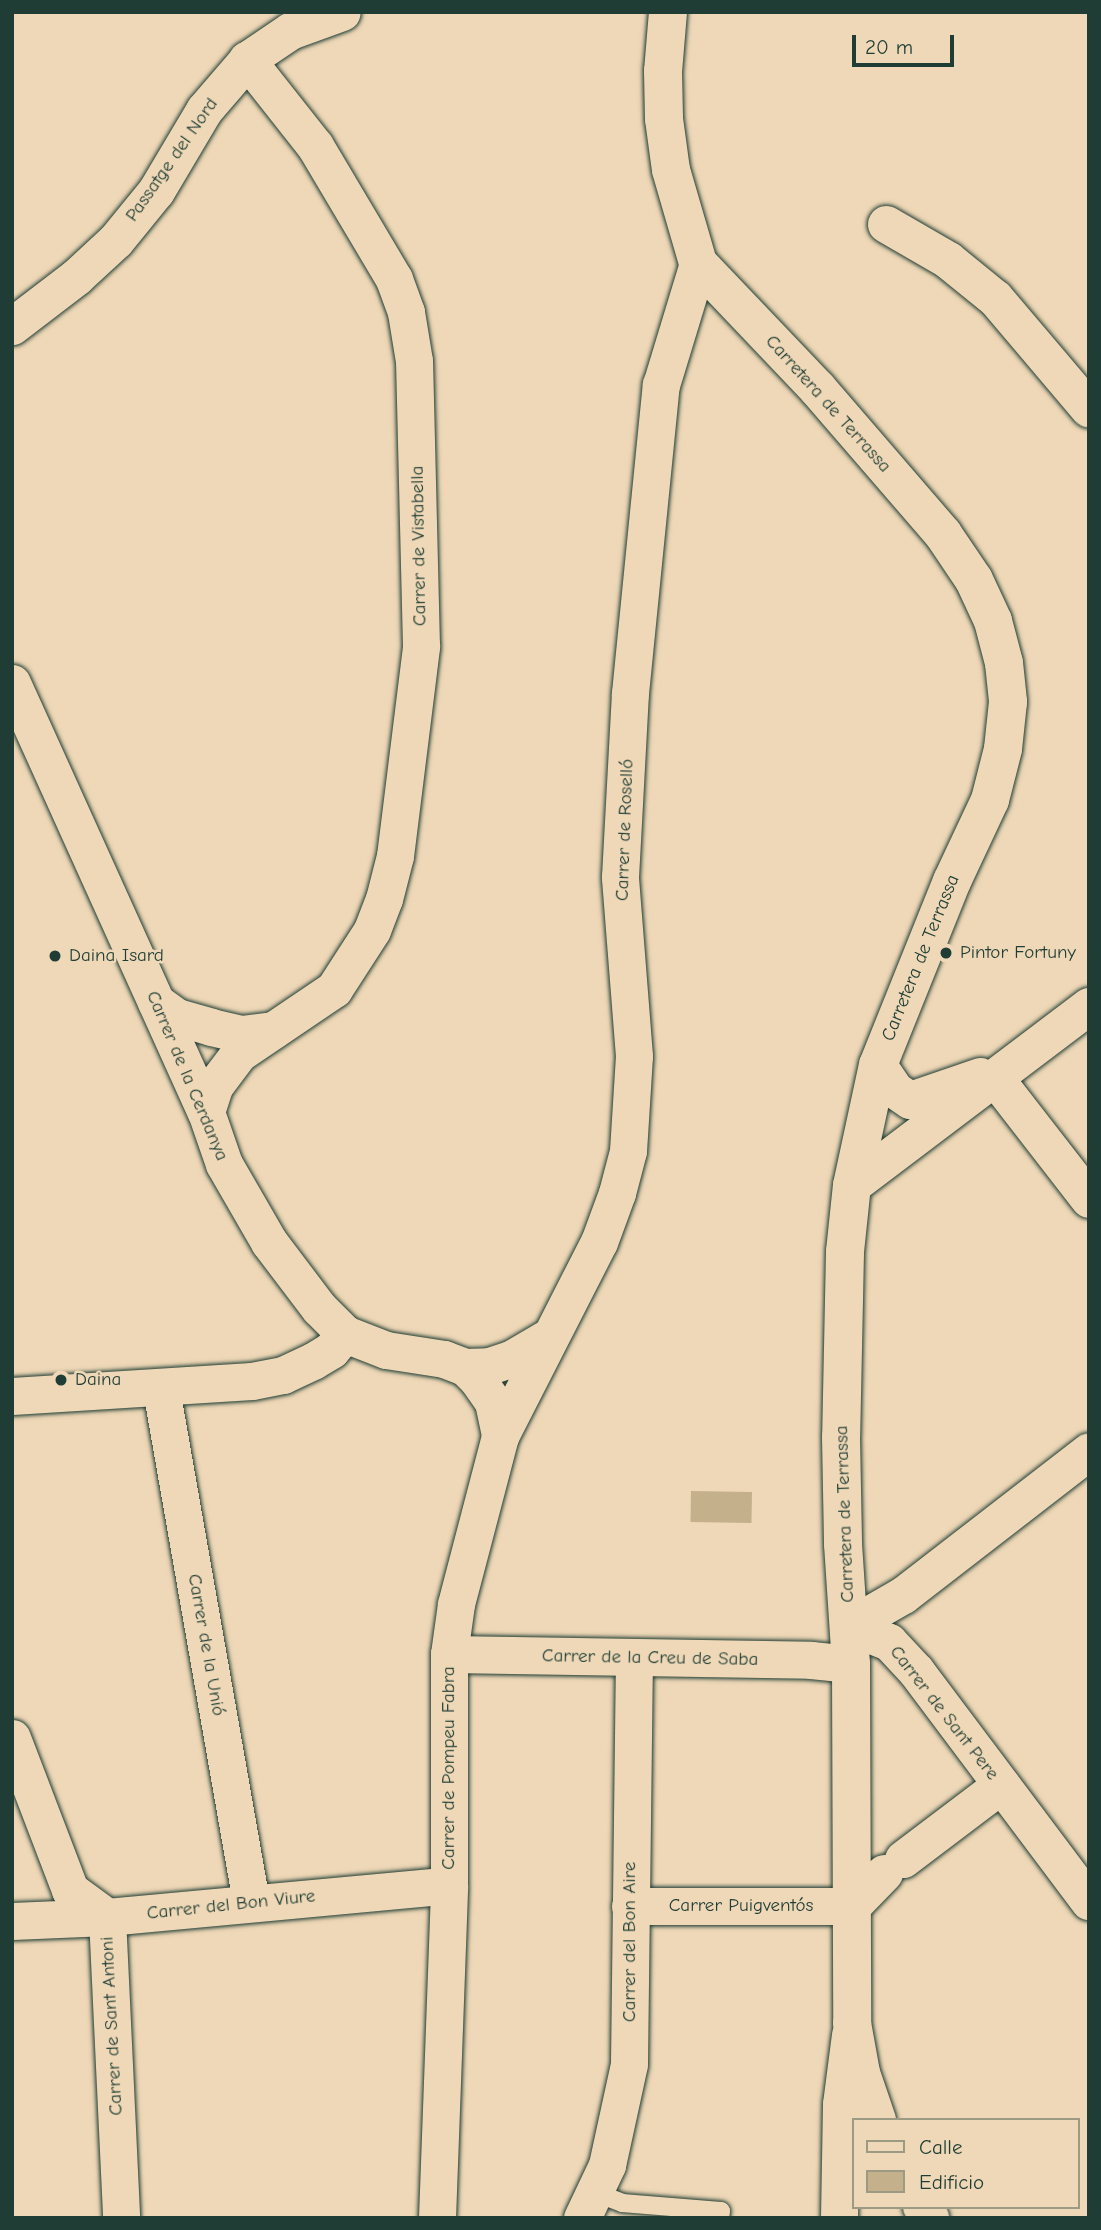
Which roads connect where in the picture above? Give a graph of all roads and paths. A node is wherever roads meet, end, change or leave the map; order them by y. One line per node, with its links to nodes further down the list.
1 (342, 12): 3 (street, Passatge del Nord)
2 (668, 12): 5 (street, Carretera de Terrassa)
3 (247, 60): 6 (street, Passatge del Nord); 11 (street, Carrer de Vistabella)
4 (886, 224): 7 (street)
5 (698, 263): 12 (street, Carretera de Terrassa); 18 (street, Carrer de Roselló)
6 (12, 326)
7 (1089, 409)
8 (12, 683): 9 (street, Carrer de la Cerdanya)
9 (156, 1002): 11 (street, Carrer de Vistabella); 14 (street, Carrer de la Cerdanya)
10 (1089, 1006): 13 (street)
11 (273, 1030): 14 (street, Carrer de Vistabella)
12 (878, 1065): 13 (street); 15 (street, Carretera de Terrassa)
13 (1004, 1071): 15 (street); 16 (street)
14 (206, 1112): 17 (street, Carrer de la Cerdanya)
15 (852, 1185): 24 (street, Carretera de Terrassa)
16 (1089, 1199)
17 (345, 1334): 19 (street); 20 (street)
18 (550, 1336): 19 (street); 22 (street, Carrer de Pompeu Fabra)
19 (465, 1367): 22 (street)
20 (161, 1389): 21 (street); 32 (street, Carrer de la Unió)
21 (12, 1396)
22 (500, 1436): 25 (street, Carrer de Pompeu Fabra)
23 (1089, 1451): 24 (street)
24 (849, 1626): 27 (street, Carretera de Terrassa); 29 (street, Carrer de Sant Pere)
25 (449, 1654): 26 (street, Carrer de la Creu de Saba); 30 (street, Carrer de Pompeu Fabra)
26 (634, 1658): 27 (street, Carrer de la Creu de Saba); 33 (street, Carrer del Bon Aire)
27 (851, 1664): 34 (street, Carretera de Terrassa)
28 (12, 1738): 35 (street, Carrer de Sant Antoni)
29 (1001, 1785): 31 (street, Carrer de Sant Pere); 34 (street, Carrer de Sant Pere)
30 (449, 1885): 32 (street, Carrer del Bon Viure); 41 (street, Carrer de Pompeu Fabra)
31 (1086, 1890)
32 (251, 1902): 35 (street, Carrer del Bon Viure)
33 (630, 1906): 34 (street, Carrer Puigventós); 39 (street, Carrer del Bon Aire)
34 (852, 1906): 37 (street, Carretera de Terrassa)
35 (107, 1917): 36 (street, Carrer del Bon Viure); 40 (street, Carrer de Sant Antoni)
36 (12, 1921)
37 (852, 2023): 38 (street, Carretera de Terrassa); 43 (street)
38 (876, 2118)
39 (588, 2205): 42 (lane)
40 (121, 2218)
41 (437, 2218)
42 (720, 2218)
43 (839, 2218)

